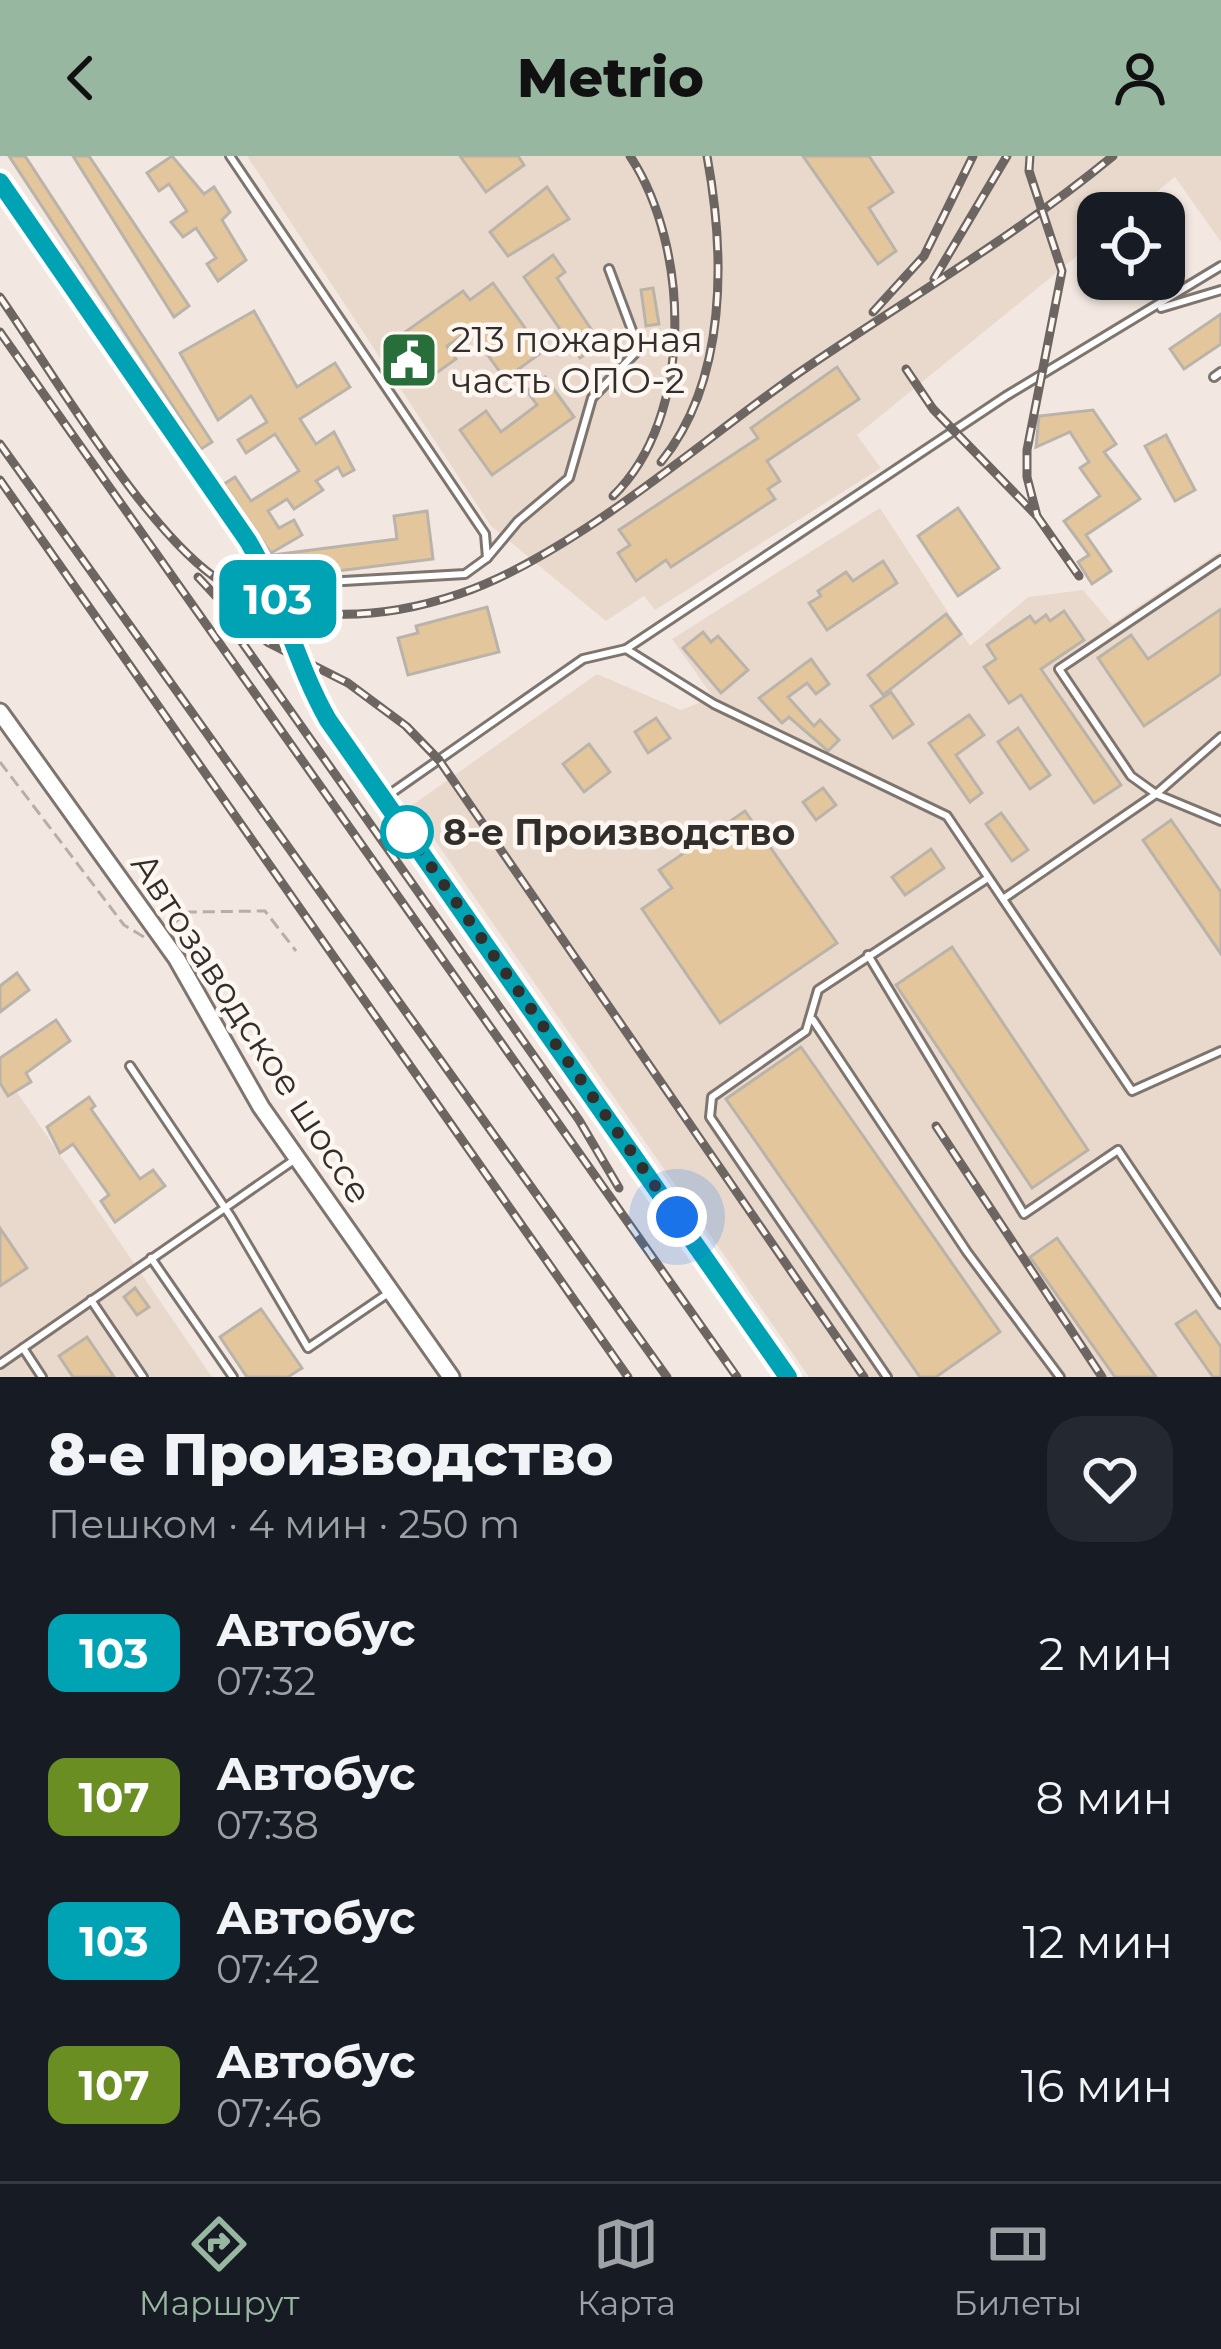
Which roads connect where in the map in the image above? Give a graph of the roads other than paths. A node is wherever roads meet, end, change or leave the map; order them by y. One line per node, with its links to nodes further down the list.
1 (230, 156): 7 (lane)
2 (0, 182): 9 (street)
3 (1221, 266): 6 (lane)
4 (609, 269): 7 (lane)
5 (1221, 290): 6 (lane)
6 (1152, 310): 10 (lane)
7 (487, 558): 9 (lane)
8 (1221, 560): 13 (lane)
9 (274, 585): 14 (street)
10 (626, 650): 14 (lane); 16 (lane)
11 (0, 712): 22 (main road, Автозаводское шоссе)
12 (1221, 737): 13 (lane)
13 (1156, 794): 15 (lane); 17 (lane)
14 (384, 798): 34 (street)
15 (1221, 821)
16 (988, 878): 17 (lane); 18 (lane)
17 (1002, 899): 20 (lane)
18 (868, 955): 19 (lane); 27 (lane)
19 (812, 1019): 35 (lane); 36 (lane)
20 (1221, 1052)
21 (130, 1066): 23 (lane)
22 (297, 1158): 23 (lane); 25 (main road, Автозаводское шоссе)
23 (225, 1208): 24 (lane); 25 (lane)
24 (151, 1258): 26 (lane); 32 (lane)
25 (391, 1291): 33 (main road, Автозаводское шоссе)
26 (91, 1300): 28 (lane); 31 (lane)
27 (1221, 1304)
28 (23, 1348): 29 (lane); 30 (lane)
29 (0, 1364)
30 (42, 1377)
31 (143, 1377)
32 (233, 1377)
33 (451, 1377)
34 (788, 1377)
35 (887, 1377)
36 (1060, 1377)

